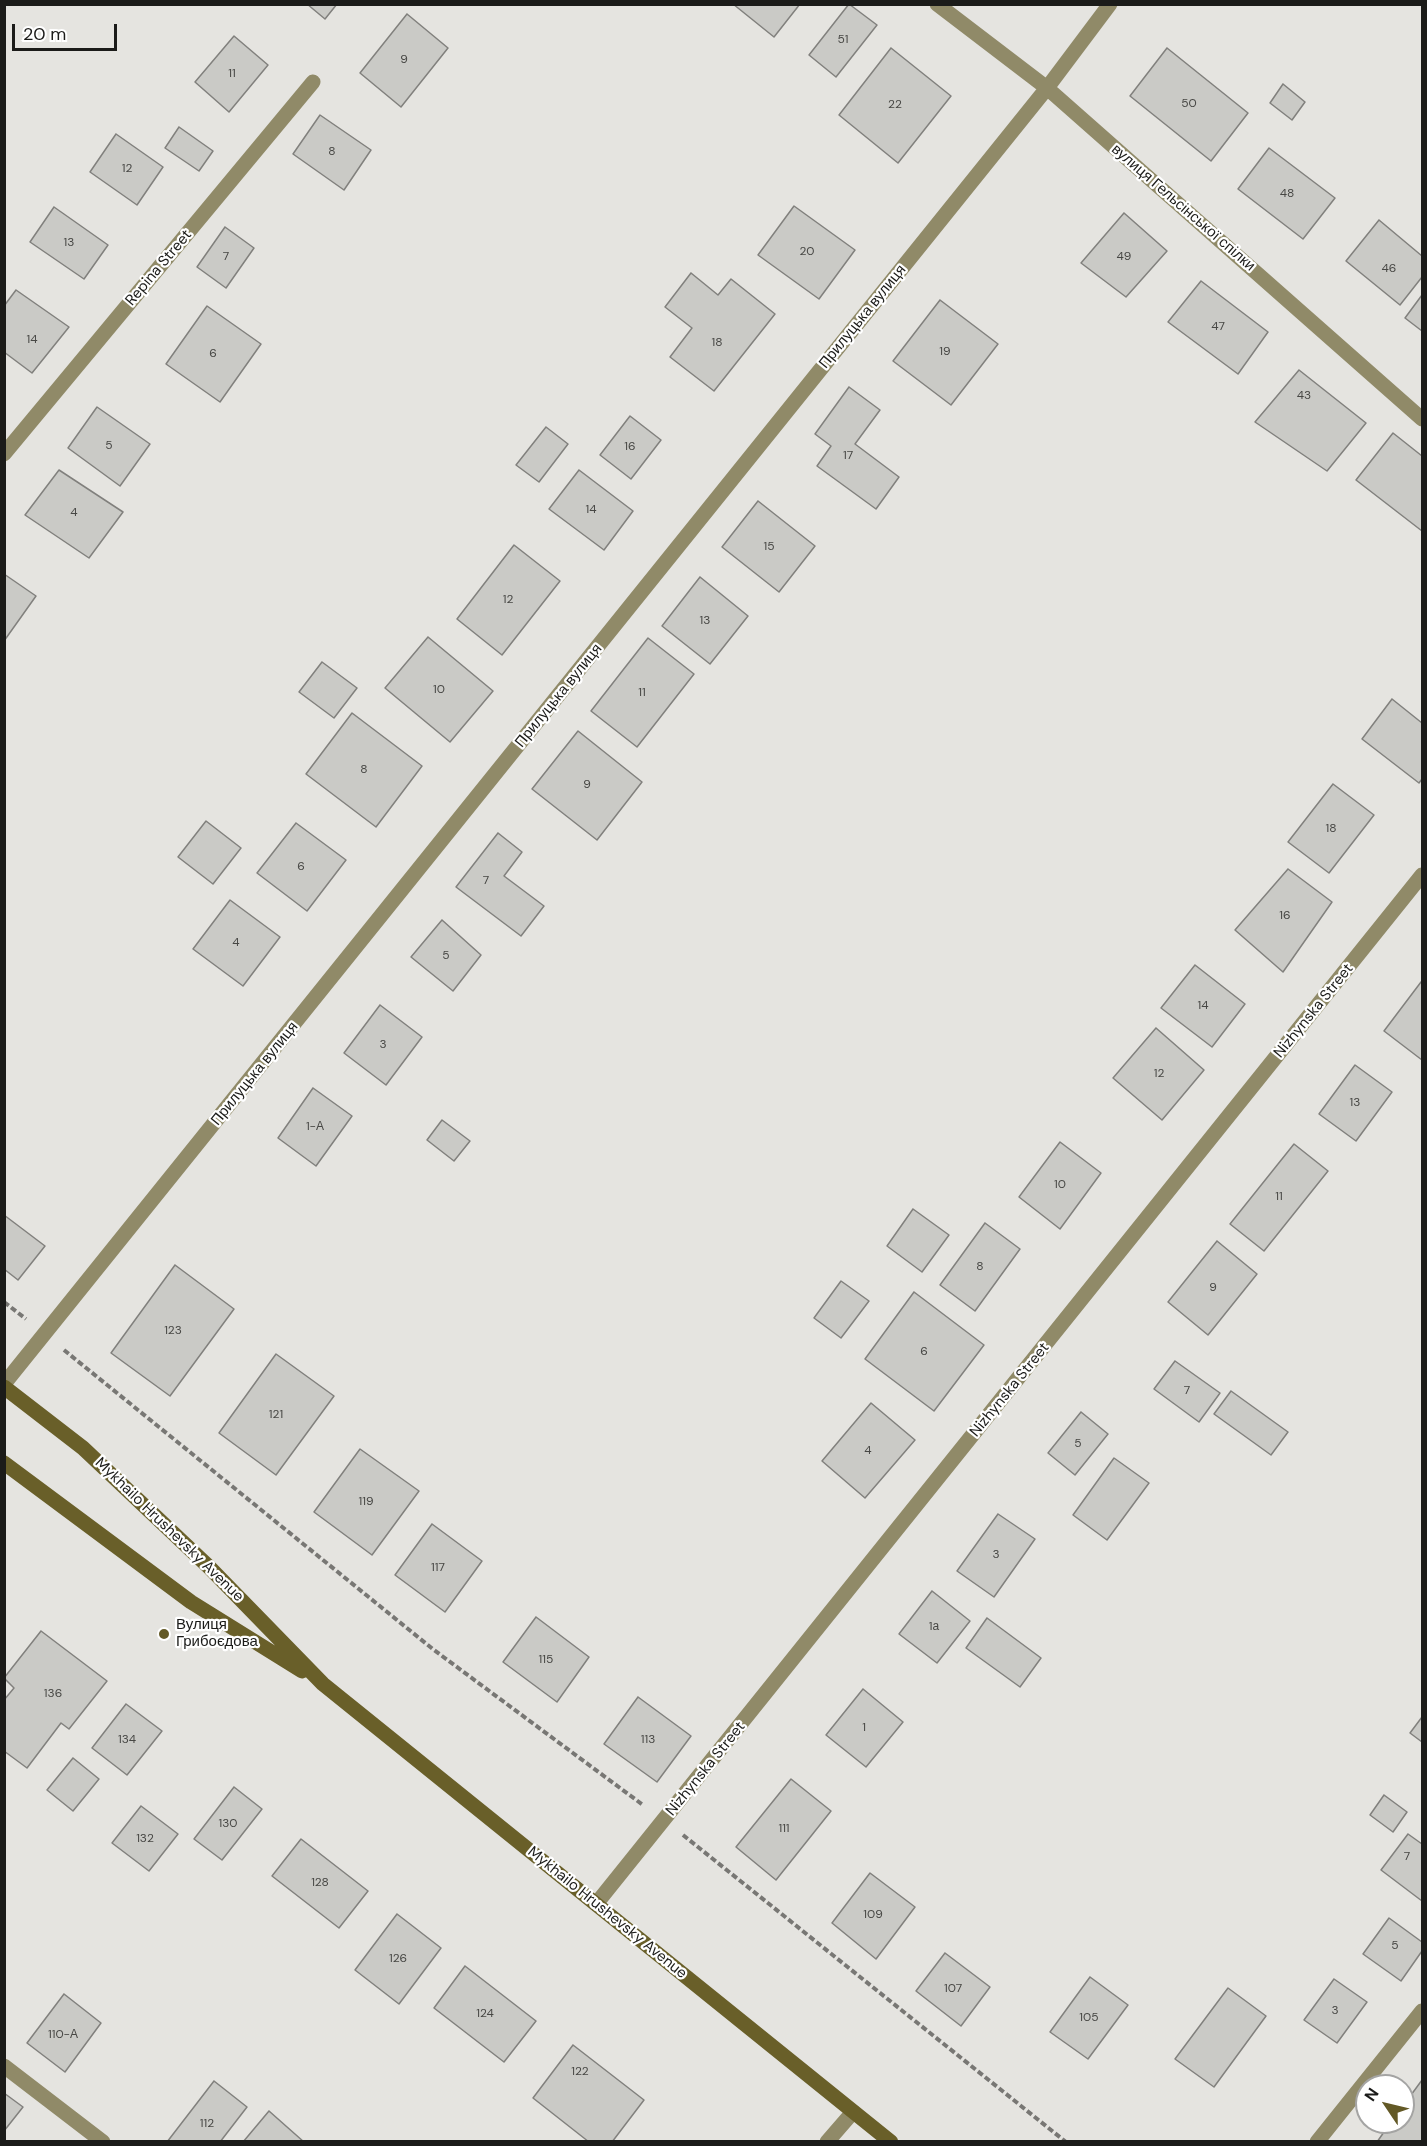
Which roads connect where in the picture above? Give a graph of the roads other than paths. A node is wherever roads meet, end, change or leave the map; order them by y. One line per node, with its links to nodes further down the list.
1 (938, 4): 4 (street, вулиця Гельсінської спілки)
2 (1110, 4): 4 (street, Прилуцька вулиця)
3 (313, 82): 6 (street, Repina Street)
4 (1047, 88): 5 (street, вулиця Гельсінської спілки); 8 (street, Прилуцька вулиця)
5 (1422, 419)
6 (4, 454)
7 (1422, 875): 11 (street, Nizhynska Street)
8 (4, 1386): 10 (main road, Mykhailo Hrushevsky Avenue)
9 (4, 1463): 10 (main road, Mykhailo Hrushevsky Avenue)
10 (323, 1684): 11 (main road, Mykhailo Hrushevsky Avenue)
11 (596, 1904): 14 (main road, Mykhailo Hrushevsky Avenue)
12 (1422, 2011): 18 (street)
13 (4, 2066): 15 (street)
14 (853, 2112): 16 (street); 17 (main road, Mykhailo Hrushevsky Avenue)
15 (103, 2142)
16 (827, 2142)
17 (891, 2142)
18 (1317, 2142)

